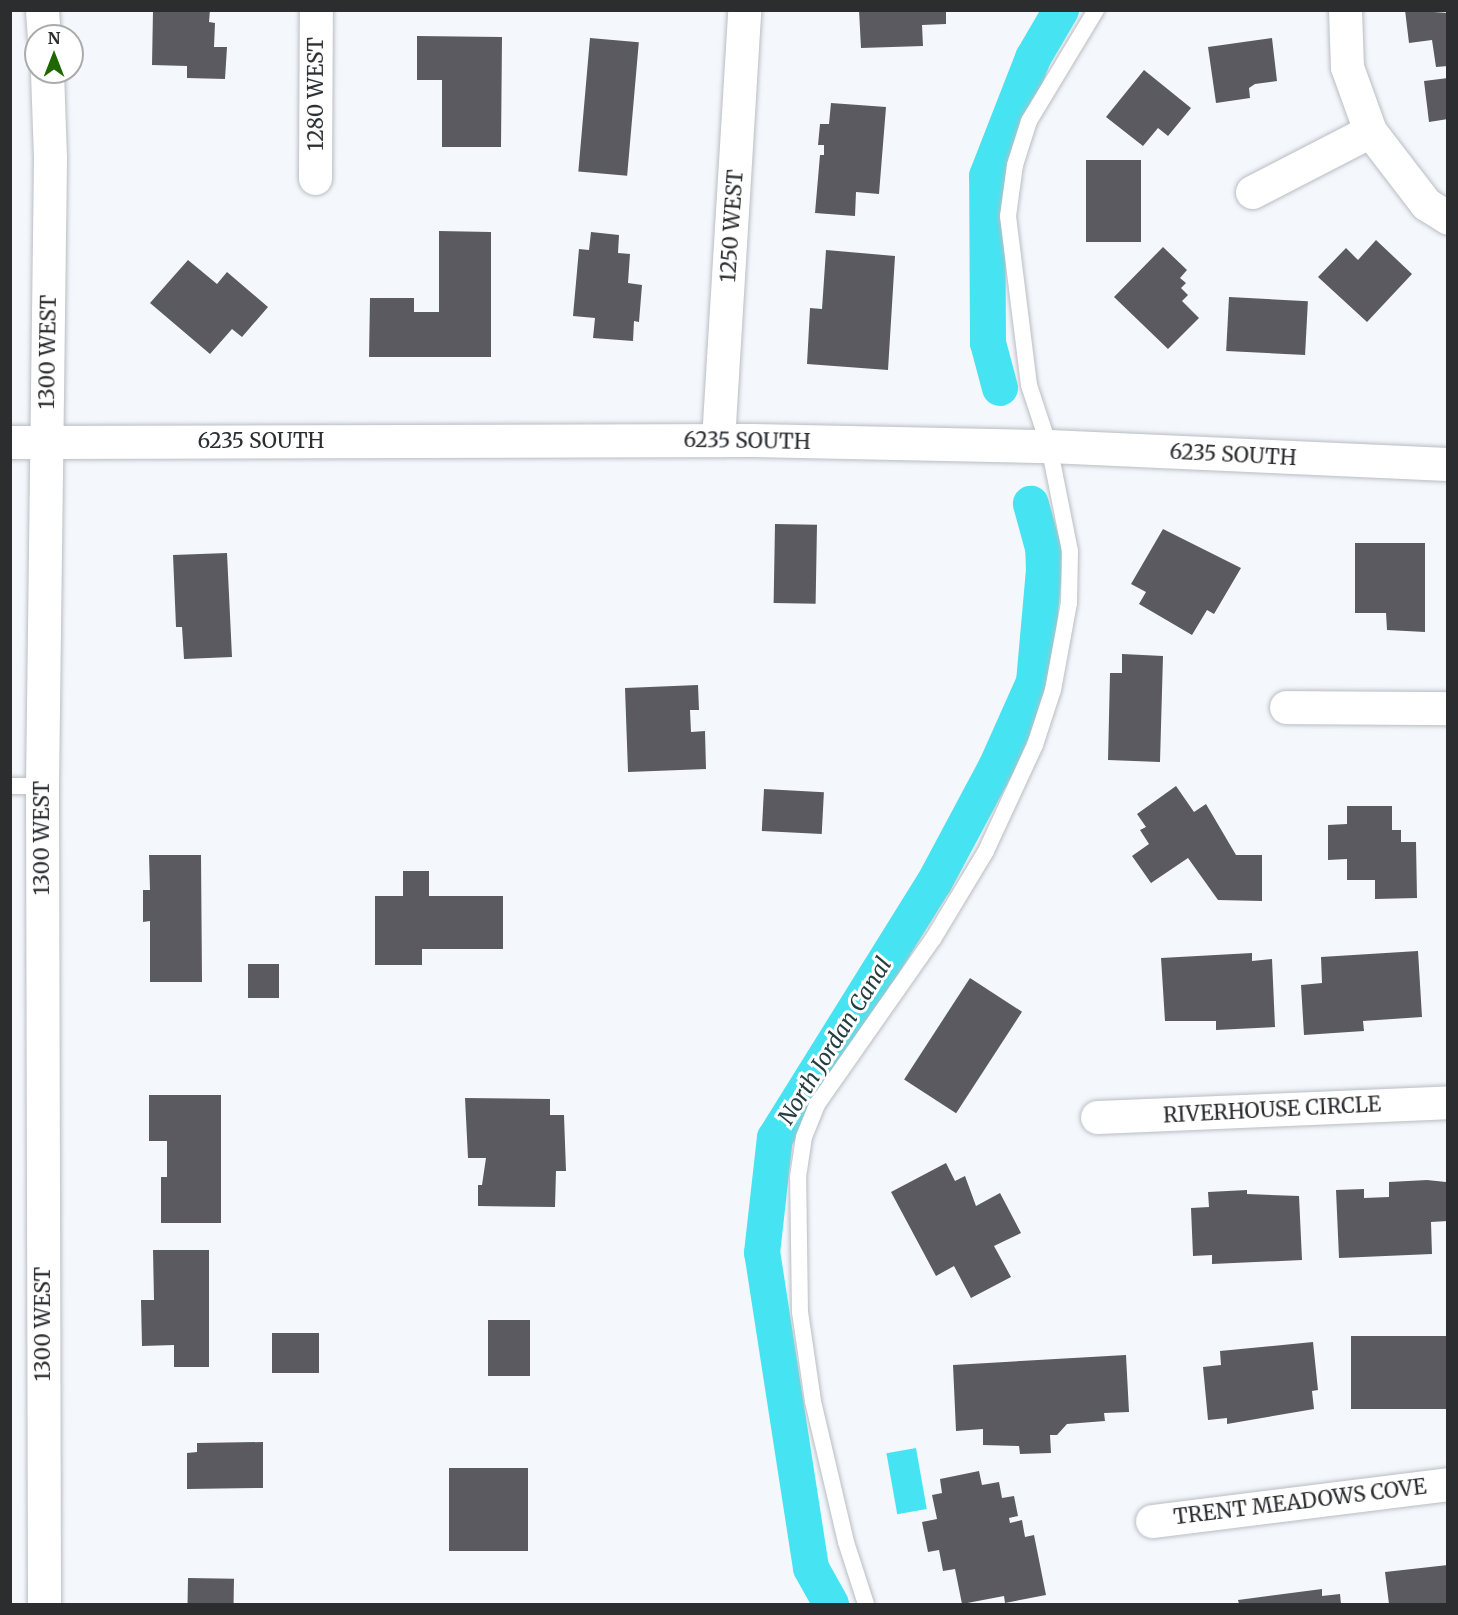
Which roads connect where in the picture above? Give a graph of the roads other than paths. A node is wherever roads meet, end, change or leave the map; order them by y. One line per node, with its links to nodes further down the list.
1 (316, 10): 7 (street, 1280 WEST)
2 (744, 10): 10 (street, 1250 WEST)
3 (1096, 10): 13 (lane)
4 (1344, 10): 6 (street)
5 (47, 84): 12 (street, 1300 WEST)
6 (1371, 131): 8 (street); 9 (street)
7 (315, 178)
8 (1252, 192)
9 (1448, 218)
10 (718, 441): 12 (street, 6235 SOUTH); 13 (street, 6235 SOUTH)
11 (10, 442): 12 (street, 6235 SOUTH)
12 (47, 442): 18 (street, 1300 WEST)
13 (1049, 446): 14 (street, 6235 SOUTH); 24 (lane)
14 (1448, 464)
15 (1286, 707): 16 (street)
16 (1448, 708)
17 (10, 786): 18 (lane)
18 (42, 786): 23 (street, 1300 WEST)
19 (1448, 1102): 20 (street, RIVERHOUSE CIRCLE)
20 (1097, 1117)
21 (1448, 1484): 22 (street, TRENT MEADOWS COVE)
22 (1152, 1521)
23 (44, 1605)
24 (866, 1605)

